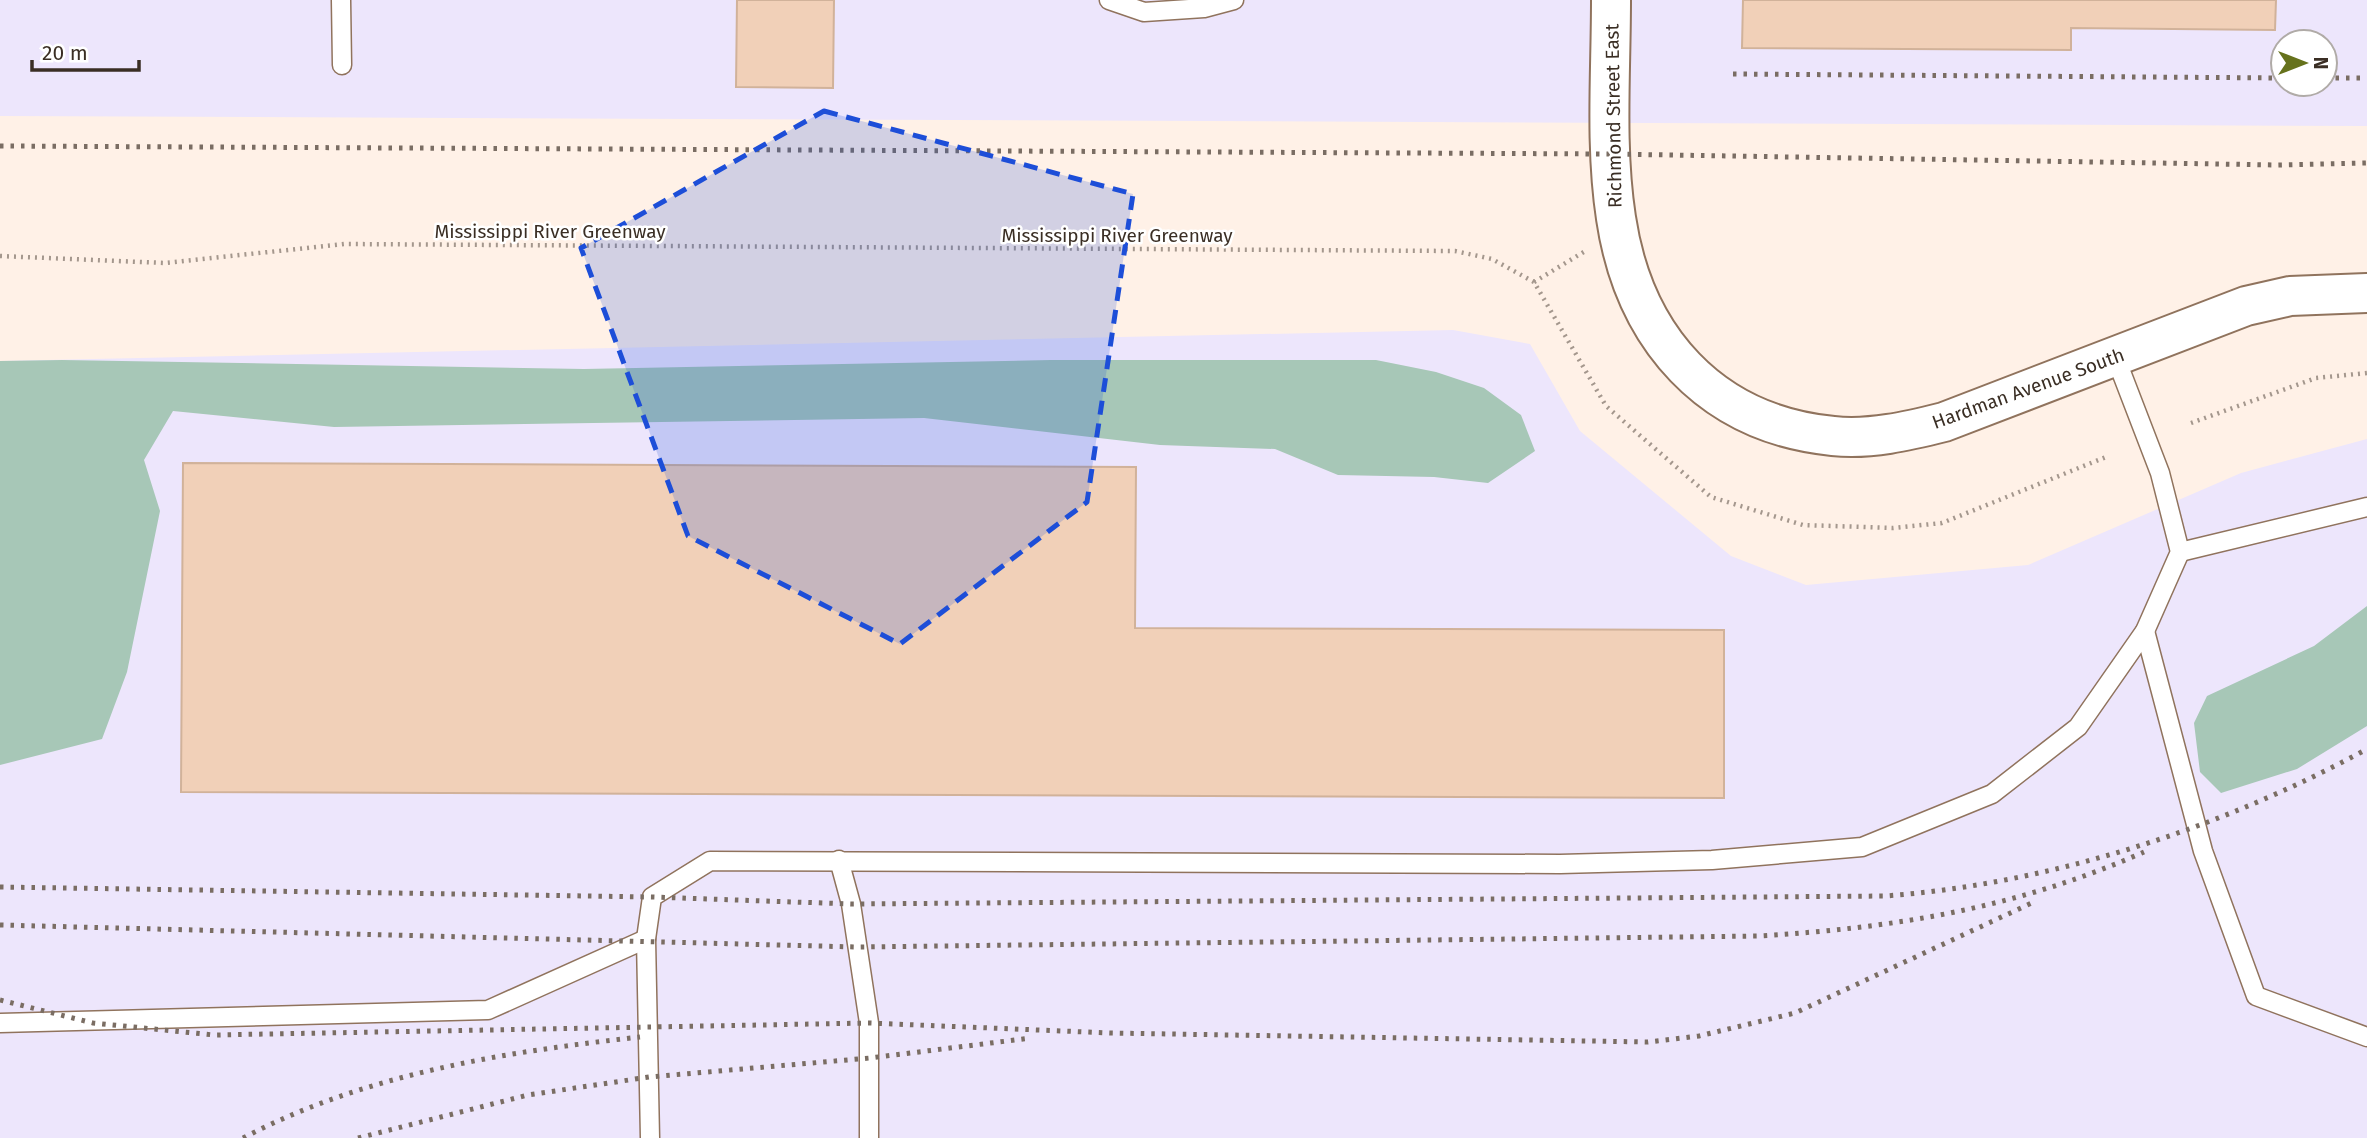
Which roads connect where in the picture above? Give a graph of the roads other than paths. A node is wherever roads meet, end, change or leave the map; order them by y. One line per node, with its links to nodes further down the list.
1 (341, 0): 5 (lane)
2 (1109, 0): 3 (lane)
3 (1234, 0)
4 (1611, 0): 8 (street, Richmond Street East)
5 (342, 65)
6 (2367, 293): 7 (street, Hardman Avenue South)
7 (2115, 356): 8 (street, Hardman Avenue South); 10 (lane)
8 (1694, 379)
9 (2367, 508): 10 (lane)
10 (2180, 552): 11 (lane)
11 (2146, 631): 12 (lane); 15 (lane)
12 (839, 860): 13 (lane); 17 (lane)
13 (646, 939): 14 (lane); 16 (lane)
14 (0, 1023)
15 (2367, 1037)
16 (650, 1138)
17 (869, 1138)

